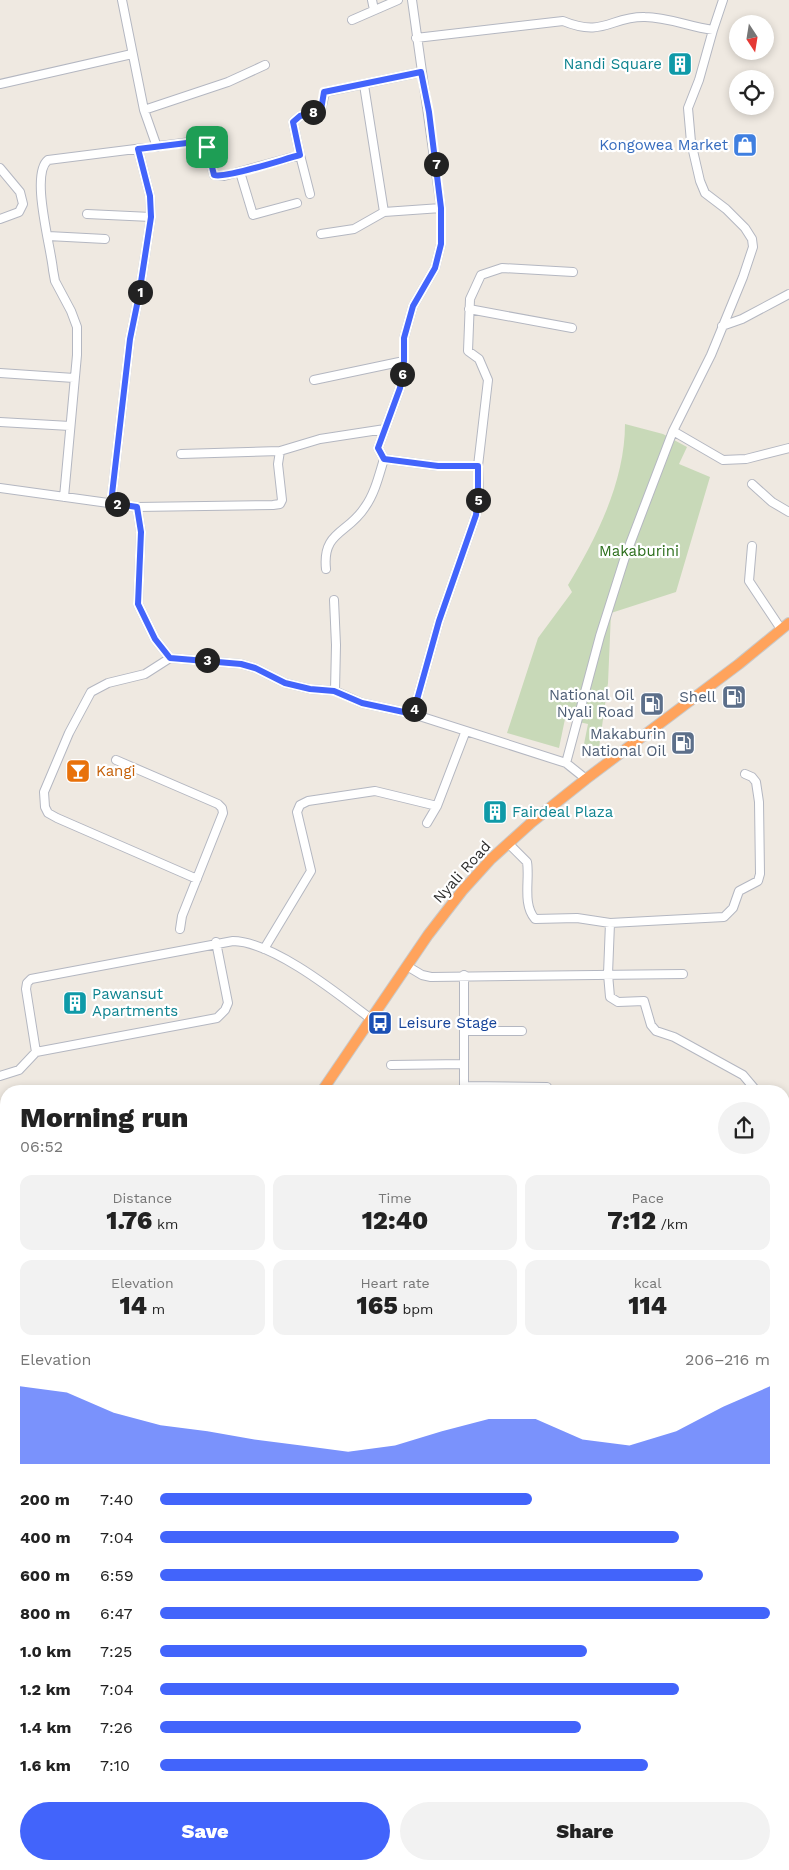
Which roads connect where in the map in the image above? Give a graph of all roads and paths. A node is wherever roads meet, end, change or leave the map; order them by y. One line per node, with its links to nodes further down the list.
1 (122, 0): 10 (street)
2 (372, 0): 6 (street)
3 (398, 0): 6 (street)
4 (412, 0): 9 (street)
5 (723, 0): 8 (street)
6 (374, 10): 7 (street)
7 (352, 20)
8 (713, 30): 9 (street); 34 (street)
9 (416, 38): 12 (street)
10 (132, 54): 13 (street); 15 (street)
11 (265, 64): 15 (street)
12 (421, 72): 14 (street); 23 (street)
13 (0, 84)
14 (364, 85): 18 (street); 24 (street)
15 (144, 110): 16 (street)
16 (157, 147): 17 (street); 20 (street)
17 (138, 149): 26 (street); 29 (street)
18 (300, 155): 20 (street); 21 (street)
19 (0, 168): 27 (street)
20 (240, 172): 22 (street)
21 (310, 194)
22 (297, 203)
23 (441, 208): 24 (street); 36 (street)
24 (384, 212): 28 (street)
25 (87, 214): 26 (street)
26 (151, 217): 52 (street)
27 (0, 219)
28 (321, 234)
29 (48, 236): 30 (street); 38 (street)
30 (105, 239)
31 (573, 272): 33 (street)
32 (789, 294): 34 (street)
33 (469, 309): 35 (street); 48 (street)
34 (722, 326): 43 (street)
35 (572, 328)
36 (404, 361): 39 (street); 42 (street)
37 (0, 373): 38 (street)
38 (74, 378): 41 (street)
39 (314, 380)
40 (0, 422): 41 (street)
41 (70, 426): 51 (street)
42 (385, 429): 45 (street); 47 (street)
43 (673, 431): 44 (street); 64 (street)
44 (789, 448)
45 (280, 451): 46 (street); 53 (street)
46 (181, 454)
47 (384, 459): 48 (street); 56 (street)
48 (478, 466): 61 (street)
49 (752, 484): 54 (street)
50 (0, 488): 51 (street)
51 (64, 496): 52 (street)
52 (111, 503): 53 (street)
53 (137, 507): 59 (street)
54 (789, 512)
55 (752, 546): 58 (street)
56 (326, 569)
57 (334, 600): 60 (street)
58 (785, 626): 66 (highway, Nyali Road)
59 (170, 658): 60 (street); 70 (street)
60 (334, 691): 61 (street)
61 (413, 714): 62 (street)
62 (465, 732): 64 (street); 67 (street)
63 (116, 760): 70 (street)
64 (566, 762): 66 (street)
65 (744, 774): 71 (street)
66 (586, 779): 69 (highway, Nyali Road)
67 (437, 806): 68 (street); 74 (street)
68 (427, 823)
69 (509, 844): 71 (street); 75 (highway, Nyali Road)
70 (197, 879): 72 (street)
71 (610, 923): 76 (street)
72 (180, 929)
73 (216, 942): 74 (street); 82 (street); 82 (street)
74 (264, 949): 79 (street)
75 (407, 966): 78 (street); 79 (highway, Nyali Road)
76 (608, 974): 77 (street); 78 (street); 88 (street)
77 (683, 974)
78 (464, 975): 80 (street)
79 (371, 1020): 86 (highway, Nyali Road)
80 (464, 1031): 81 (street); 83 (street)
81 (522, 1031)
82 (36, 1052): 85 (street)
83 (464, 1064): 84 (street); 87 (street)
84 (391, 1065)
85 (0, 1076)
86 (326, 1085)
87 (464, 1085)
88 (751, 1085)

